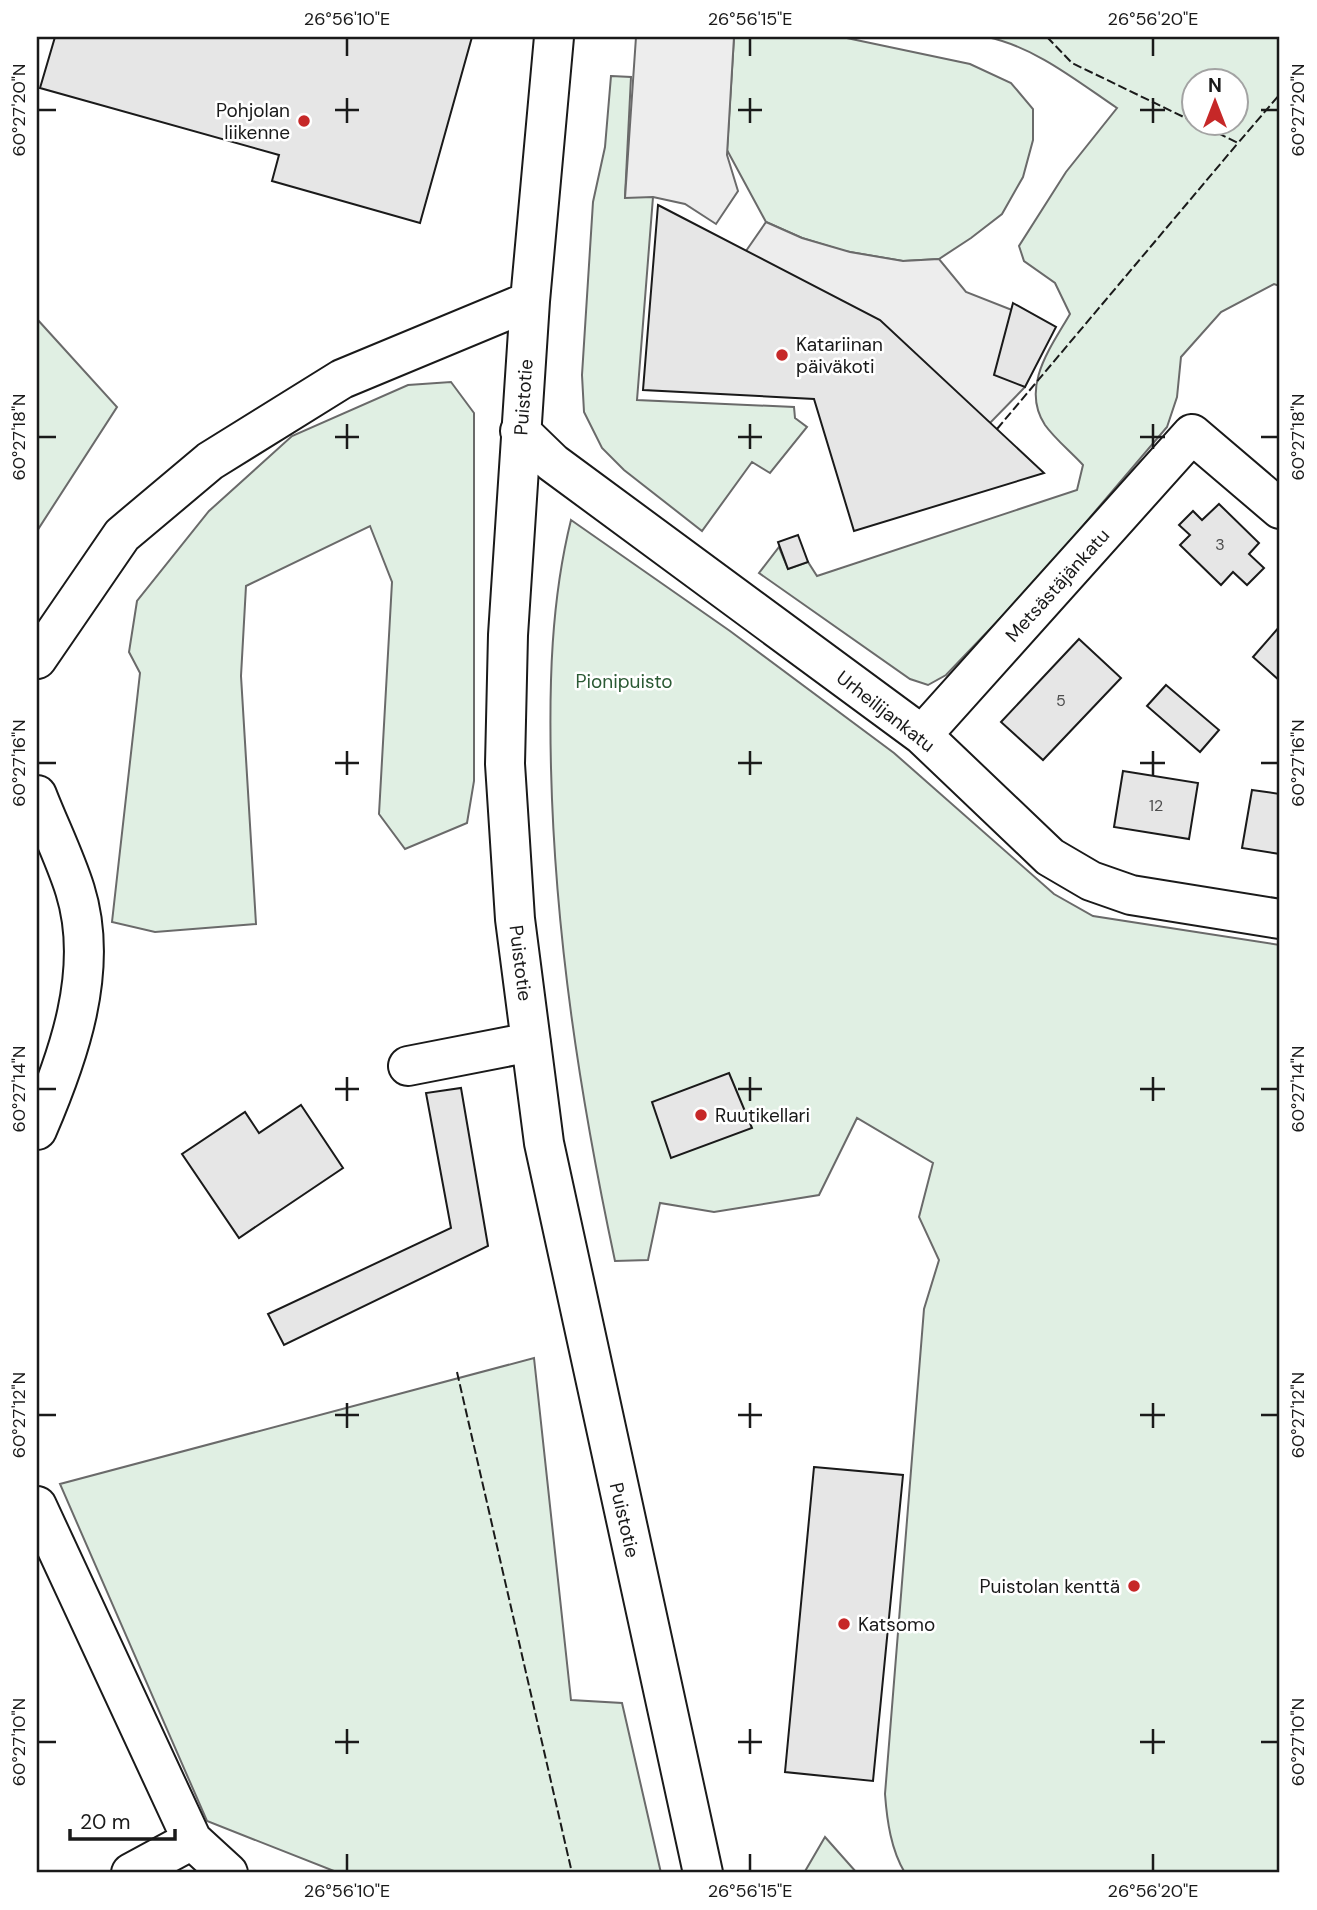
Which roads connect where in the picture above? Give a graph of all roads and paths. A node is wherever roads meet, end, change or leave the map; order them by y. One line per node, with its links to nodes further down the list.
1 (554, 37): 2 (street, Puistotie)
2 (530, 301): 3 (street, Puistotie); 5 (street)
3 (520, 431): 6 (street, Urheilijankatu); 9 (street, Puistotie)
4 (1280, 509): 6 (street, Metsästäjänkatu)
5 (37, 659)
6 (922, 735): 8 (street, Urheilijankatu)
7 (37, 795): 11 (street)
8 (1280, 919)
9 (531, 1042): 10 (street); 16 (street, Puistotie)
10 (408, 1066)
11 (37, 1130)
12 (37, 1506): 13 (street)
13 (192, 1840): 14 (street); 15 (street)
14 (131, 1873)
15 (228, 1873)
16 (703, 1873)

